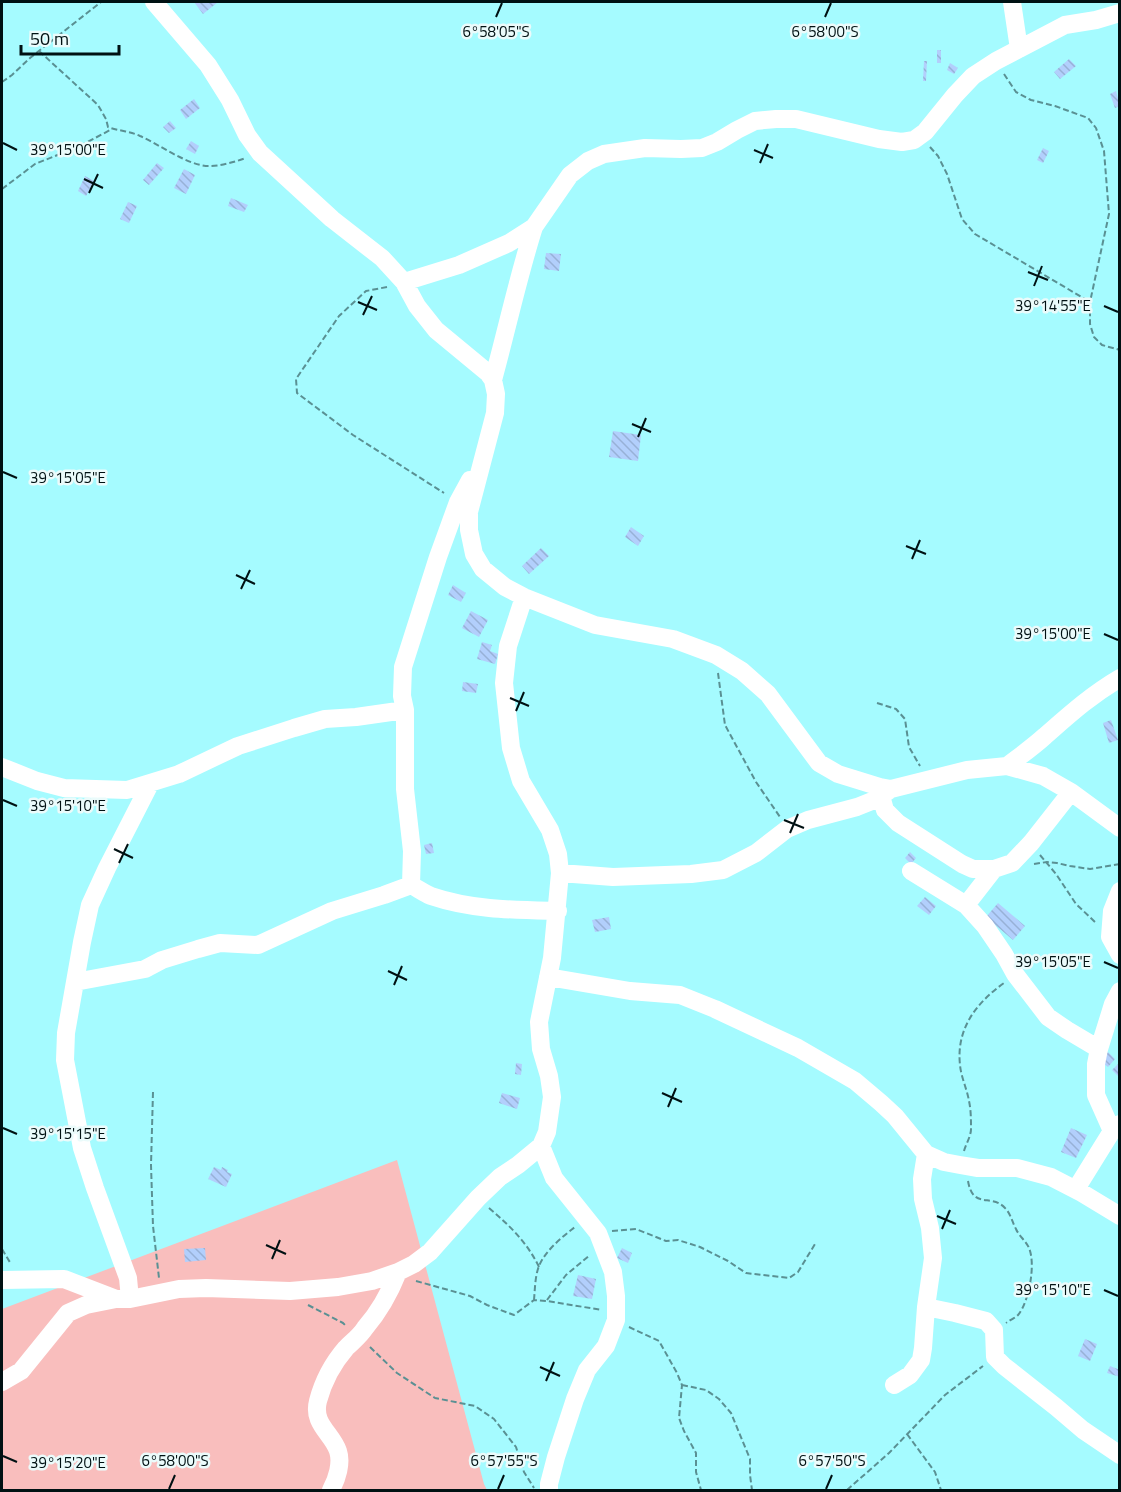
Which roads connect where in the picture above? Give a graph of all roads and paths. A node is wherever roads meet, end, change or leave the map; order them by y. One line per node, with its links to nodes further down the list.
1 (101, 2): 6 (path)
2 (154, 2): 11 (street)
3 (1012, 2): 5 (street)
4 (1119, 13): 5 (street)
5 (1019, 49): 7 (street)
6 (39, 51): 8 (path); 9 (path)
7 (996, 62): 10 (street); 15 (path)
8 (2, 82)
9 (113, 129): 11 (path); 12 (path)
10 (914, 140): 13 (street); 15 (path)
11 (260, 153): 14 (street)
12 (2, 189)
13 (534, 227): 14 (street); 17 (street)
14 (404, 284): 17 (street); 19 (path)
15 (1090, 302): 16 (path)
16 (1119, 350)
17 (494, 380): 18 (street)
18 (487, 447): 19 (street); 20 (street)
19 (458, 502): 24 (street)
20 (524, 597): 21 (street); 39 (street)
21 (716, 655): 30 (street); 32 (path)
22 (1119, 678): 25 (street)
23 (877, 703): 27 (path)
24 (405, 710): 28 (street); 40 (street)
25 (1007, 766): 27 (street); 29 (street)
26 (2, 767): 28 (street)
27 (932, 779): 30 (street)
28 (150, 784): 48 (street)
29 (1071, 792): 31 (street); 33 (street)
30 (886, 793): 32 (street); 37 (street)
31 (1119, 828)
32 (787, 829): 39 (street)
33 (1031, 843): 34 (street); 35 (path)
34 (1012, 862): 35 (path); 37 (street)
35 (1047, 862): 36 (path); 44 (path)
36 (1119, 864)
37 (994, 869): 42 (street)
38 (911, 871): 42 (street)
39 (560, 873): 43 (street)
40 (411, 885): 43 (street); 48 (street)
41 (1119, 891): 44 (street)
42 (966, 905): 46 (street)
43 (558, 911): 47 (street)
44 (1110, 937): 45 (street)
45 (1119, 955)
46 (1015, 974): 50 (street); 55 (path)
47 (548, 977): 53 (street); 54 (street)
48 (75, 982): 67 (street)
49 (1119, 991): 50 (street)
50 (1099, 1049): 52 (street)
51 (153, 1092): 66 (path)
52 (1116, 1128): 56 (street)
53 (541, 1146): 57 (street); 59 (street)
54 (926, 1154): 55 (street); 70 (street)
55 (963, 1165): 56 (street); 72 (path)
56 (1076, 1190): 58 (street)
57 (478, 1198): 62 (path); 63 (street)
58 (1119, 1216)
59 (586, 1219): 60 (street); 62 (path)
60 (600, 1240): 61 (path); 69 (path); 71 (street)
61 (815, 1244)
62 (539, 1267): 68 (path)
63 (397, 1276): 65 (street); 68 (path); 73 (street)
64 (2, 1280): 67 (street)
65 (285, 1291): 66 (street); 73 (path)
66 (161, 1293): 67 (street)
67 (123, 1299): 75 (street)
68 (534, 1300): 69 (path)
69 (547, 1300): 71 (path)
70 (926, 1307): 72 (street); 77 (street)
71 (616, 1316): 76 (path); 82 (street)
72 (994, 1330): 74 (street)
73 (358, 1337): 80 (street); 81 (path)
74 (995, 1357): 78 (path); 79 (street)
75 (2, 1382)
76 (682, 1385): 83 (path); 84 (path)
77 (894, 1385)
78 (907, 1434): 85 (path); 86 (path)
79 (1119, 1455)
80 (331, 1491)
81 (535, 1491)
82 (549, 1491)
83 (701, 1491)
84 (752, 1491)
85 (847, 1491)
86 (940, 1491)

